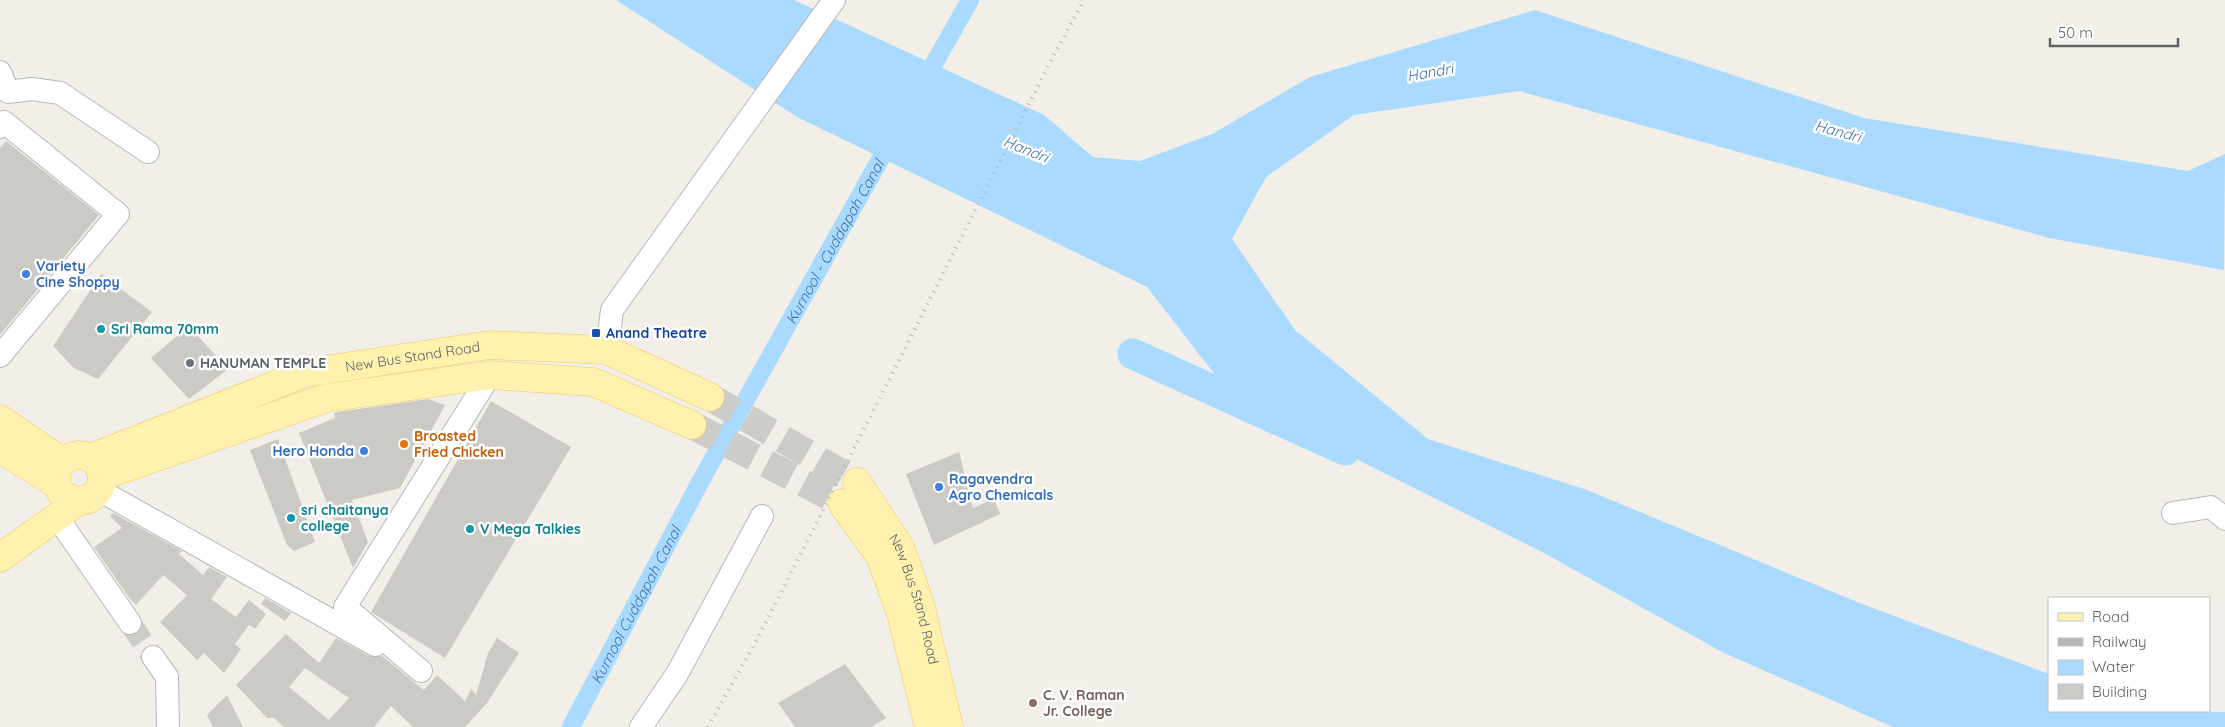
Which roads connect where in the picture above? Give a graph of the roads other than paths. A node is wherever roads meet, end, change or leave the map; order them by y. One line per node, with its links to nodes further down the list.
1 (834, 0): 5 (street)
2 (0, 72): 4 (street)
3 (0, 127): 6 (street)
4 (148, 152)
5 (607, 350): 8 (main road, New Bus Stand Road); 12 (main road, New Bus Stand Road)
6 (0, 356)
7 (490, 376): 10 (main road, New Bus Stand Road); 12 (main road, New Bus Stand Road); 12 (street)
8 (710, 397)
9 (0, 419): 12 (main road)
10 (692, 424)
11 (0, 449): 12 (main road)
12 (77, 485): 16 (main road, New Bus Stand Road); 17 (main road, New Bus Stand Road); 18 (street)
13 (2173, 513): 15 (street)
14 (762, 516): 21 (street)
15 (2225, 519)
16 (0, 537)
17 (0, 558)
18 (130, 623)
19 (154, 658): 20 (street)
20 (165, 718)
21 (641, 727)
22 (929, 727): 23 (main road, New Bus Stand Road)
23 (949, 727)

